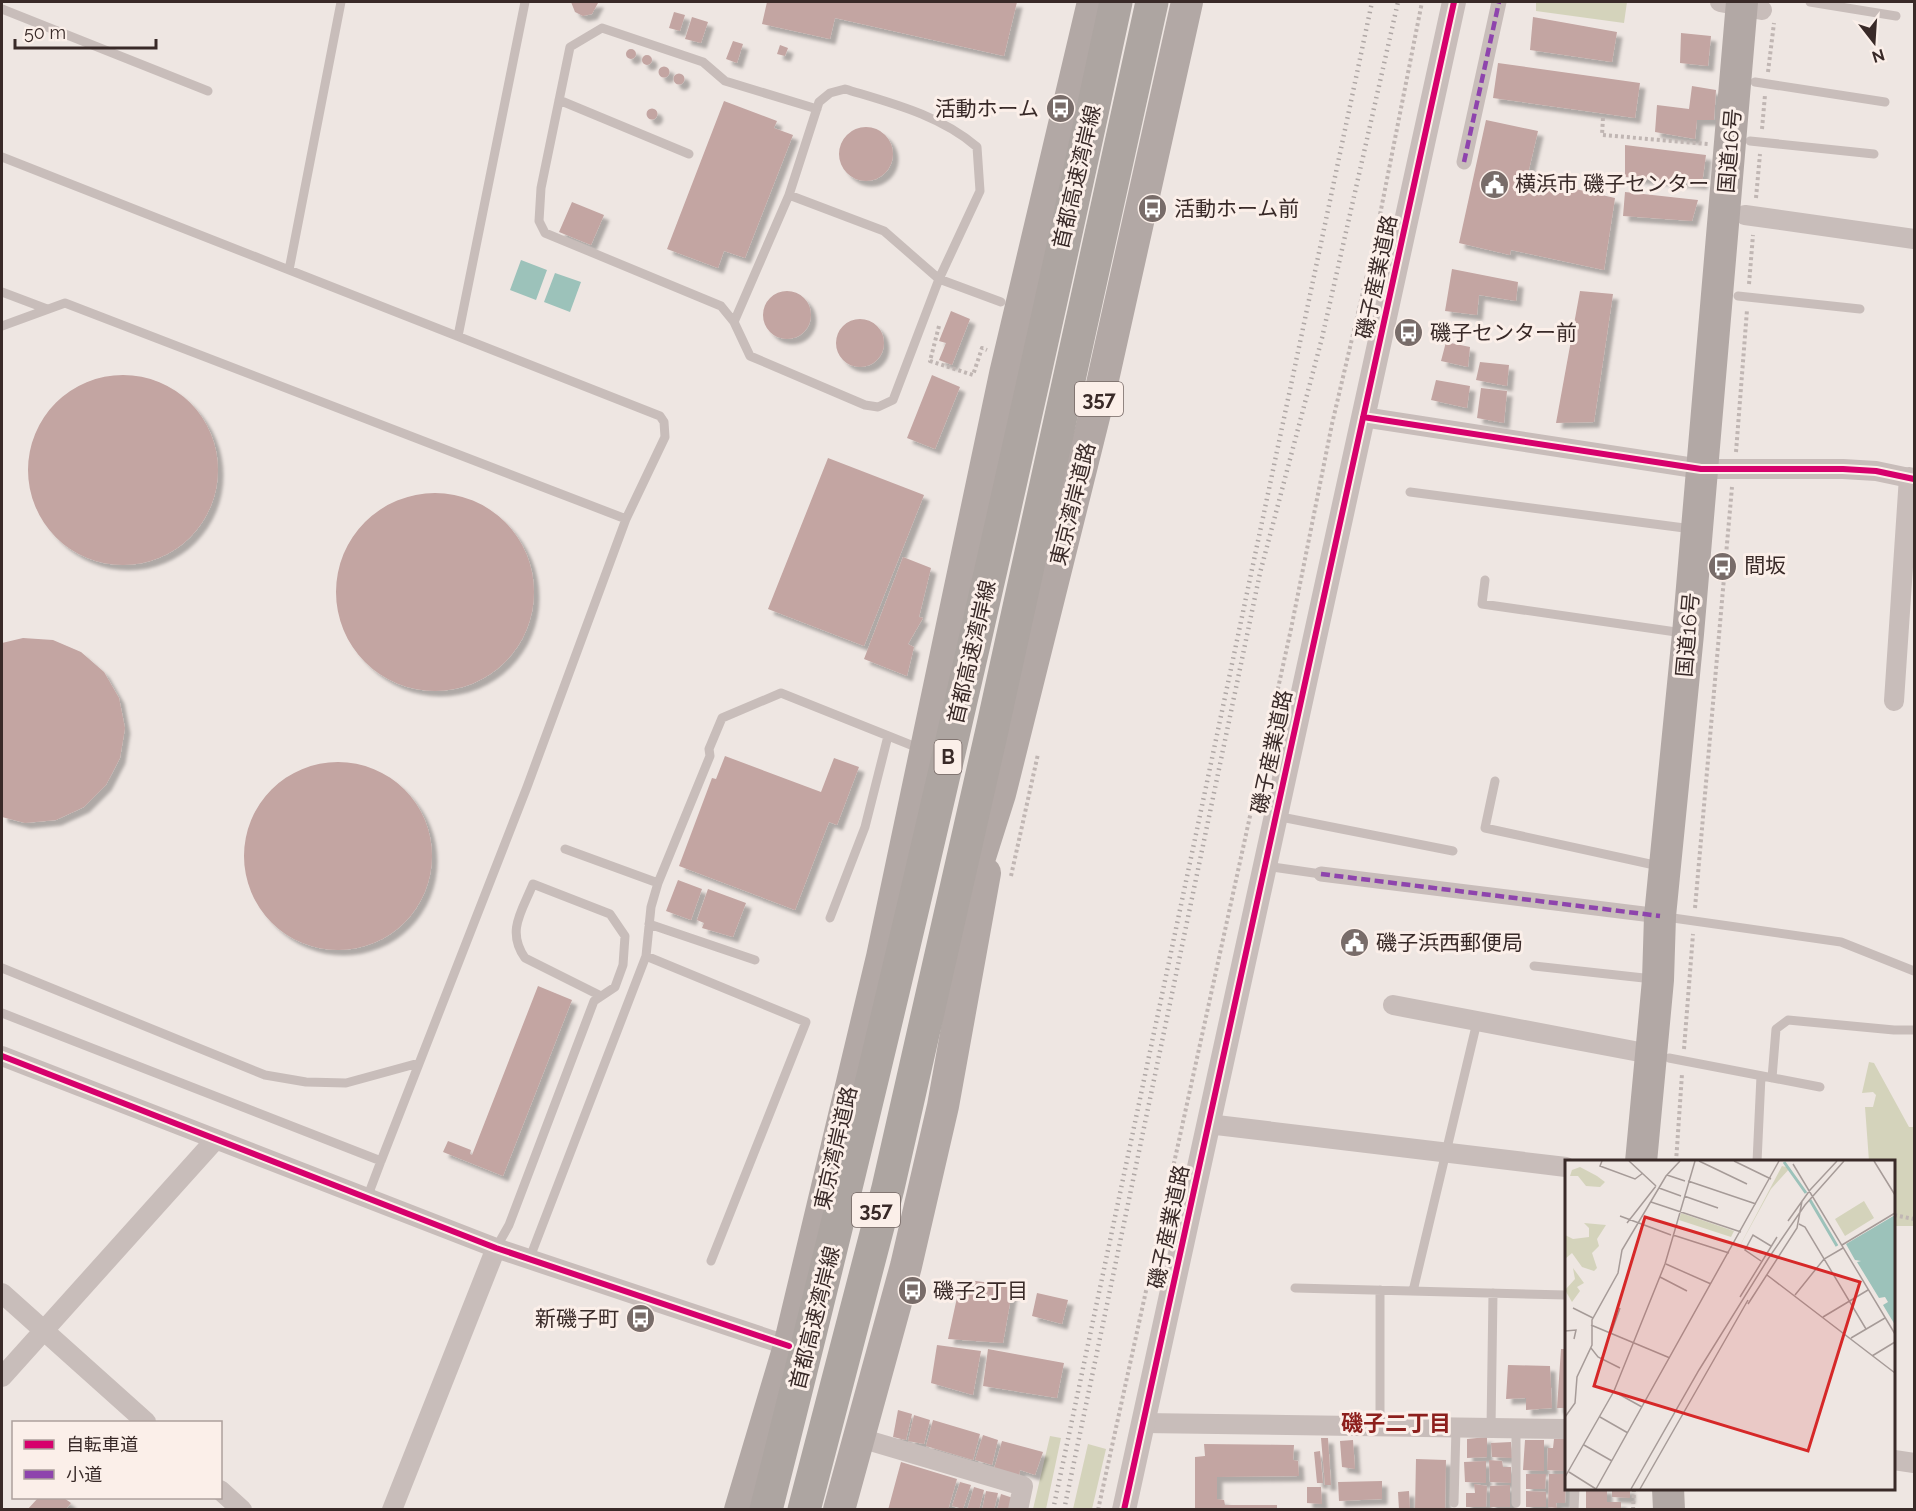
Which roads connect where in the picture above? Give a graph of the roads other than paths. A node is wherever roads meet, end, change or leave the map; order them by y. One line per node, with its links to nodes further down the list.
1 (341, 2): 26 (lane)
2 (525, 2): 35 (lane)
3 (1093, 2): 47 (highway, 東京湾岸道路 / 357)
4 (1116, 2): 118 (highway, 首都高速湾岸線 / B, bridge)
5 (1152, 2): 121 (highway, 首都高速湾岸線 / B, bridge)
6 (1187, 2): 50 (highway, 東京湾岸道路 / 357)
7 (1454, 2): 36 (street, 磯子産業道路)
8 (1499, 2): 22 (street)
9 (1810, 2): 12 (lane)
10 (1745, 4): 13 (highway, 国道16号); 37 (highway, 国道16号)
11 (2, 9): 14 (lane)
12 (1896, 16)
13 (1755, 82): 16 (lane); 18 (highway, 国道16号)
14 (208, 91)
15 (559, 100): 17 (lane); 19 (lane); 33 (lane)
16 (1885, 102)
17 (817, 109): 23 (lane); 27 (lane)
18 (1750, 141): 20 (lane); 24 (highway, 国道16号)
19 (689, 154)
20 (1874, 154)
21 (2, 157): 26 (lane)
22 (1464, 162)
23 (789, 195): 27 (lane); 33 (lane)
24 (1745, 215): 25 (street); 29 (highway, 国道16号)
25 (1914, 239)
26 (289, 270): 35 (lane)
27 (939, 279): 30 (lane); 33 (lane)
28 (2, 292): 31 (lane)
29 (1738, 296): 32 (lane); 37 (highway, 国道16号)
30 (1001, 302)
31 (47, 309): 34 (lane); 40 (lane)
32 (1860, 309)
33 (734, 321)
34 (2, 326)
35 (458, 336): 40 (lane)
36 (1363, 417): 37 (street); 51 (street, 磯子産業道路)
37 (1718, 475): 38 (street); 41 (highway, 国道16号); 59 (highway, 国道16号)
38 (1912, 478): 43 (street)
39 (1410, 492): 41 (lane)
40 (626, 519): 74 (lane)
41 (1697, 531): 44 (highway, 国道16号)
42 (1485, 580): 44 (lane)
43 (1907, 628): 45 (street)
44 (1688, 634): 55 (highway, 国道16号)
45 (1894, 700)
46 (888, 736): 47 (lane); 57 (lane); 58 (lane)
47 (926, 751): 49 (highway, 東京湾岸道路 / 357)
48 (1495, 781): 55 (lane)
49 (918, 783): 97 (highway, 東京湾岸道路 / 357); 119 (highway, 東京湾岸道路 / 357, bridge)
50 (1000, 794): 106 (highway, 東京湾岸道路 / 357); 120 (highway, 東京湾岸道路 / 357, bridge)
51 (1275, 816): 53 (lane); 54 (street, 磯子産業道路)
52 (565, 849): 57 (lane)
53 (1453, 851)
54 (1264, 866): 56 (lane); 78 (street, 磯子産業道路)
55 (1667, 868): 59 (highway, 国道16号)
56 (1321, 874): 59 (street)
57 (658, 884): 60 (lane)
58 (830, 918)
59 (1678, 919): 65 (lane); 66 (highway, 国道16号); 73 (highway, 国道16号)
60 (650, 924): 61 (lane); 62 (lane)
61 (646, 956): 88 (lane); 89 (lane)
62 (755, 960)
63 (1534, 966): 66 (lane)
64 (2, 968): 74 (lane)
65 (1914, 972)
66 (1658, 980): 73 (highway, 国道16号)
67 (601, 996): 67 (lane); 87 (lane)
68 (1393, 1005): 70 (street)
69 (2, 1013): 84 (lane)
70 (1477, 1022): 73 (street); 80 (lane)
71 (1914, 1029): 76 (lane)
72 (2, 1056): 79 (street)
73 (1668, 1057): 75 (lane); 81 (highway, 国道16号); 82 (highway, 国道16号)
74 (419, 1064): 84 (lane)
75 (1761, 1076): 76 (lane); 83 (lane)
76 (1772, 1078): 77 (lane)
77 (1820, 1087)
78 (1208, 1124): 80 (street); 100 (street, 磯子産業道路)
79 (216, 1139): 86 (street); 96 (street)
80 (1446, 1153): 85 (street); 92 (lane)
81 (1641, 1160)
82 (1662, 1160)
83 (1757, 1160)
84 (381, 1161): 86 (lane)
85 (1565, 1167)
86 (367, 1198): 87 (street)
87 (496, 1248): 88 (street); 116 (street)
88 (530, 1260): 97 (street)
89 (711, 1261)
90 (1294, 1288): 91 (lane)
91 (1380, 1290): 92 (lane); 101 (lane)
92 (1413, 1291): 94 (lane)
93 (2, 1293): 96 (street)
94 (1493, 1293): 95 (lane); 103 (lane)
95 (1565, 1295)
96 (43, 1331): 98 (street); 99 (street)
97 (789, 1346): 117 (highway, 東京湾岸道路 / 357)
98 (2, 1377)
99 (145, 1421)
100 (1143, 1423): 101 (street); 124 (street, 磯子産業道路)
101 (1380, 1427): 102 (street)
102 (1456, 1428): 103 (street); 113 (lane)
103 (1491, 1428): 104 (street)
104 (1516, 1428): 105 (street); 114 (lane)
105 (1565, 1429)
106 (860, 1438): 122 (highway, 東京湾岸道路 / 357); 123 (street)
107 (1895, 1460): 108 (street)
108 (1914, 1463)
109 (1575, 1490): 125 (lane)
110 (1650, 1490): 126 (highway)
111 (1668, 1490): 127 (highway)
112 (222, 1492): 115 (street)
113 (1454, 1503)
114 (1516, 1503)
115 (242, 1509)
116 (392, 1509)
117 (740, 1509)
118 (766, 1509)
119 (773, 1509)
120 (797, 1509)
121 (804, 1509)
122 (839, 1509)
123 (1018, 1509)
124 (1124, 1509)
125 (1574, 1509)
126 (1650, 1509)
127 (1669, 1509)

